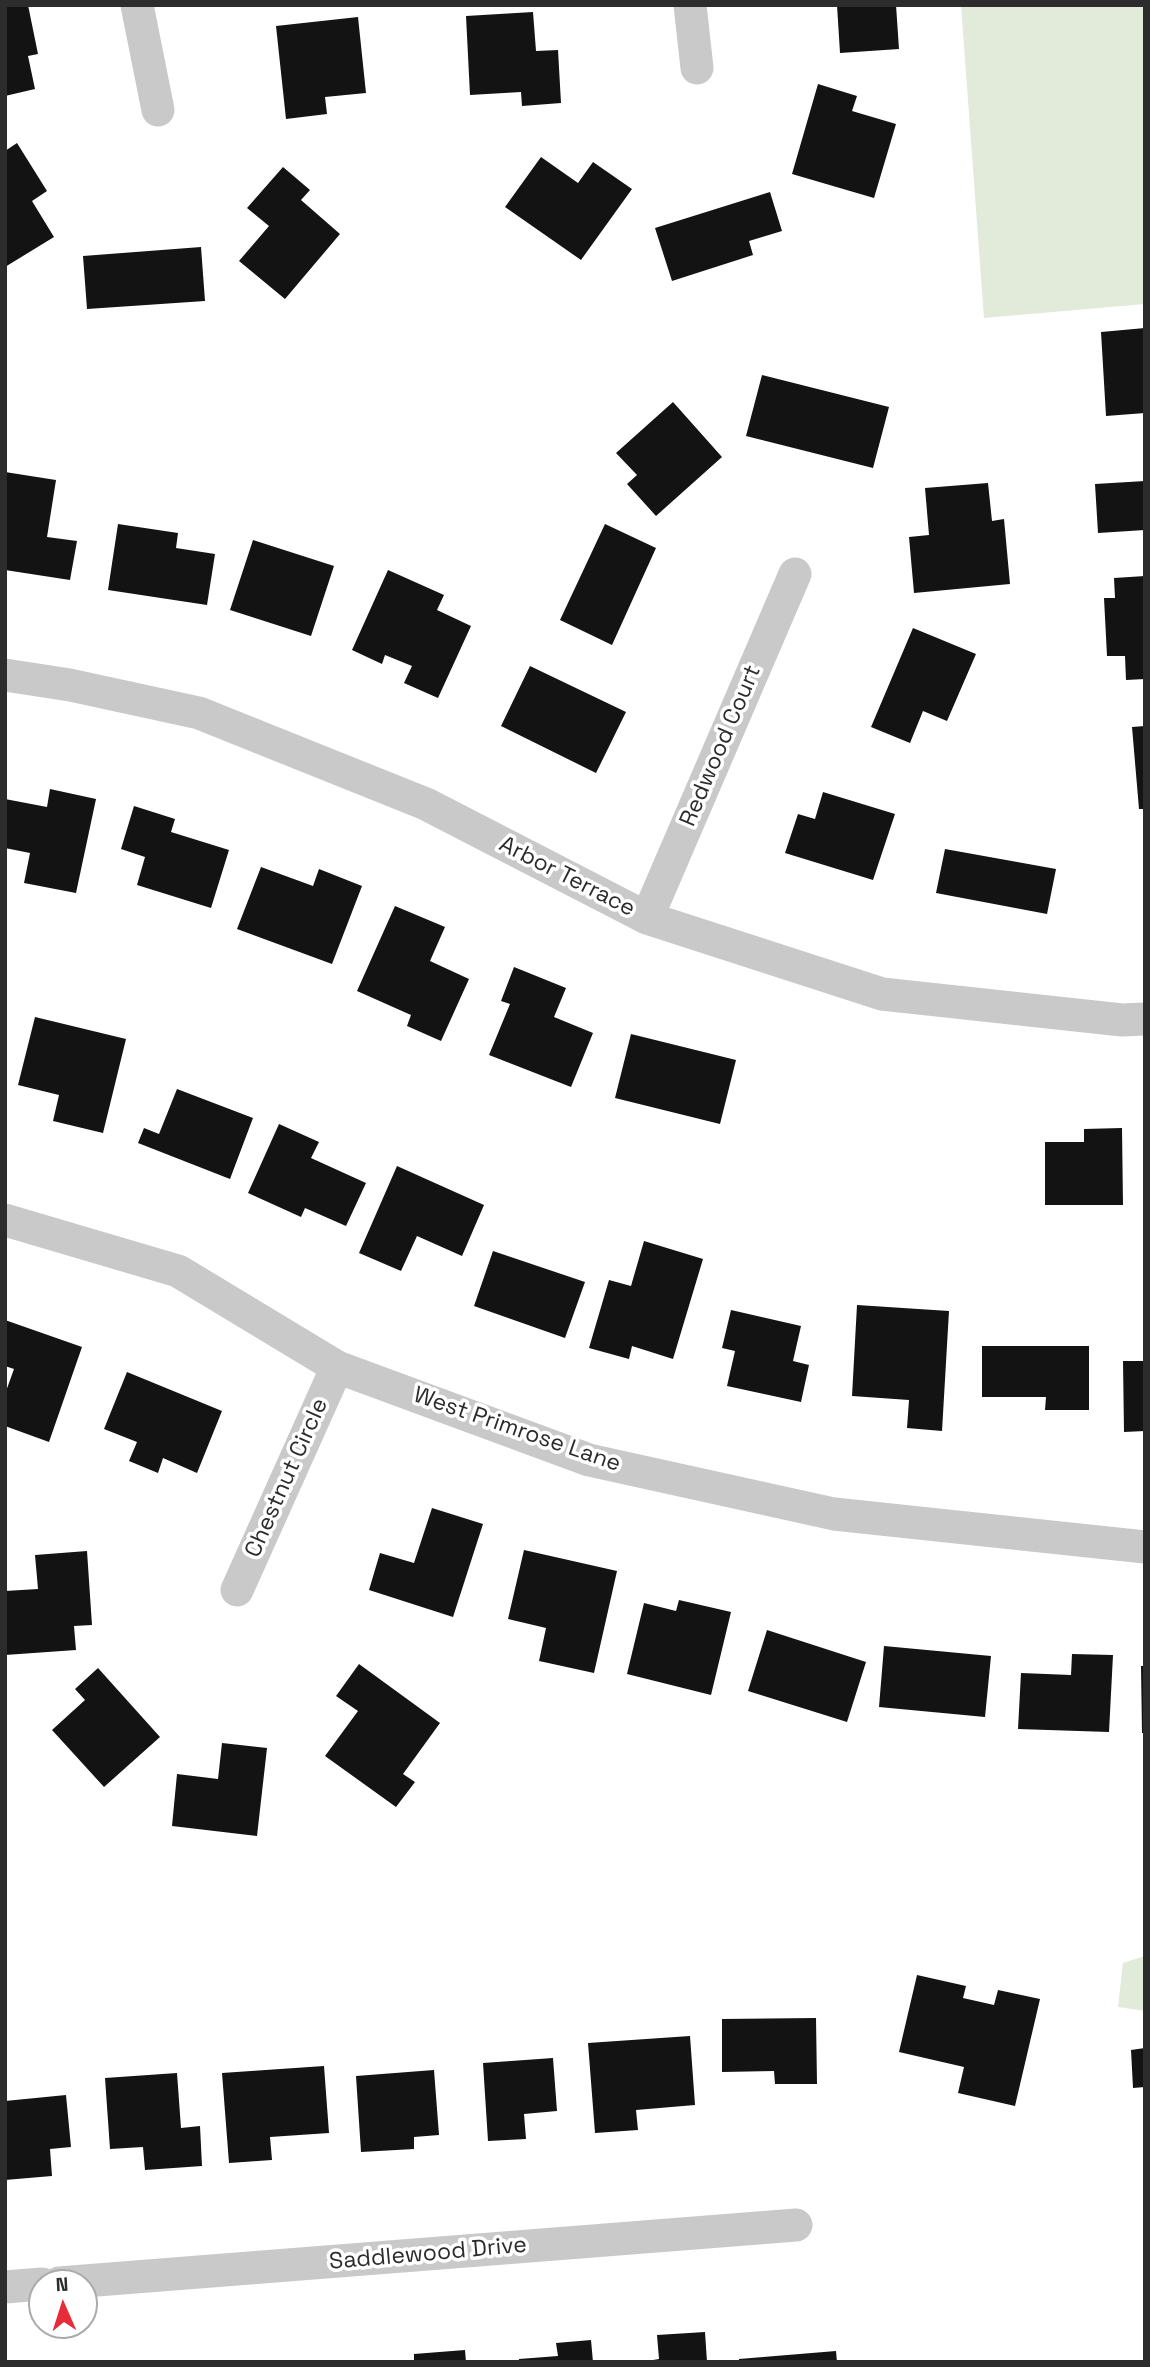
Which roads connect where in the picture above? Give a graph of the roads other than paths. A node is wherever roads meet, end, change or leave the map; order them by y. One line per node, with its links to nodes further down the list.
1 (137, 5): 4 (street)
2 (690, 5): 3 (street)
3 (697, 68)
4 (158, 110)
5 (795, 574): 7 (street, Redwood Court)
6 (5, 674): 7 (street, Arbor Terrace)
7 (647, 918): 8 (street, Arbor Terrace)
8 (1145, 1020)
9 (5, 1220): 10 (street, West Primrose Lane)
10 (337, 1367): 11 (street, West Primrose Lane); 12 (street, Chestnut Circle)
11 (1145, 1546)
12 (237, 1590)
13 (796, 2225): 14 (street, Saddlewood Drive)
14 (98, 2280)
15 (28, 2285): 16 (street)
16 (5, 2287)

